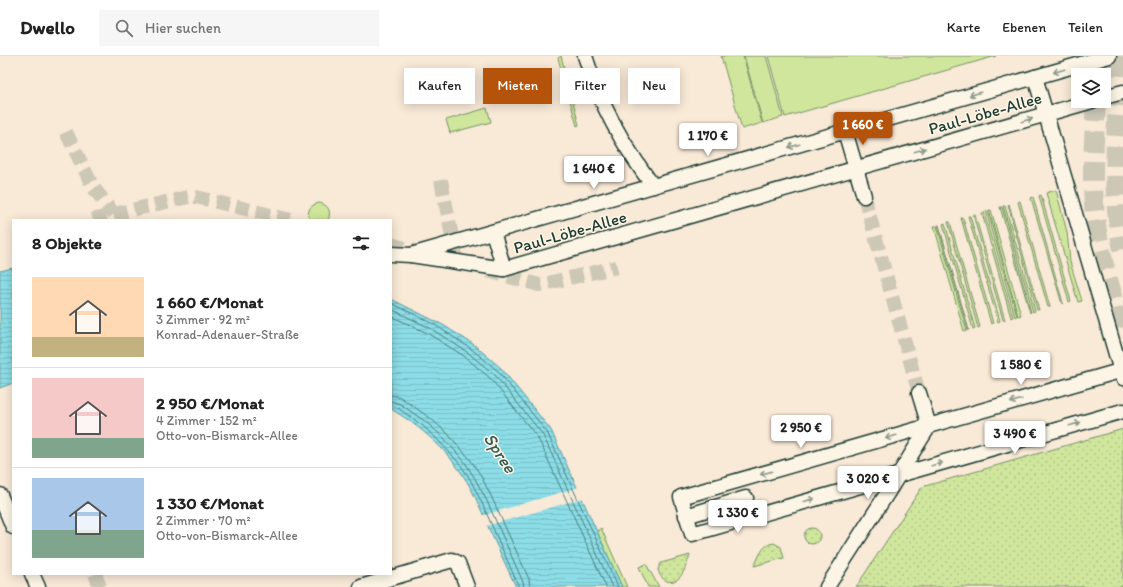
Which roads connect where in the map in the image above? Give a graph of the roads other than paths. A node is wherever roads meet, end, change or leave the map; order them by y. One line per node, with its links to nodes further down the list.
1 (585, 56): 10 (street)
2 (1109, 56): 3 (street, Paul-Löbe-Allee, one-way to 3)
3 (1035, 77): 7 (street); 8 (street, Paul-Löbe-Allee, one-way to 8)
4 (1123, 92): 5 (street)
5 (1111, 95)
6 (1071, 107): 7 (street, Paul-Löbe-Allee)
7 (1046, 114): 9 (street, Paul-Löbe-Allee, one-way to 7); 16 (street)
8 (845, 131): 9 (street); 10 (street, Paul-Löbe-Allee, one-way to 10)
9 (856, 168): 11 (street); 15 (street, Paul-Löbe-Allee)
10 (653, 186): 12 (street, Paul-Löbe-Allee)
11 (864, 196)
12 (493, 232): 14 (street); 15 (street, Paul-Löbe-Allee)
13 (392, 254): 14 (street)
14 (411, 255): 15 (street)
15 (504, 269)
16 (1122, 373): 19 (street, one-way to 19)
17 (919, 393): 19 (street)
18 (1123, 411): 20 (street, one-way to 18)
19 (929, 426): 20 (street); 23 (street, one-way to 23)
20 (899, 474): 23 (street, one-way to 20); 29 (street)
21 (0, 495): 24 (street)
22 (746, 498): 23 (street)
23 (686, 516)
24 (12, 525)
25 (32, 575): 27 (street)
26 (367, 586): 28 (street)
27 (38, 587)
28 (467, 587)
29 (827, 587)

